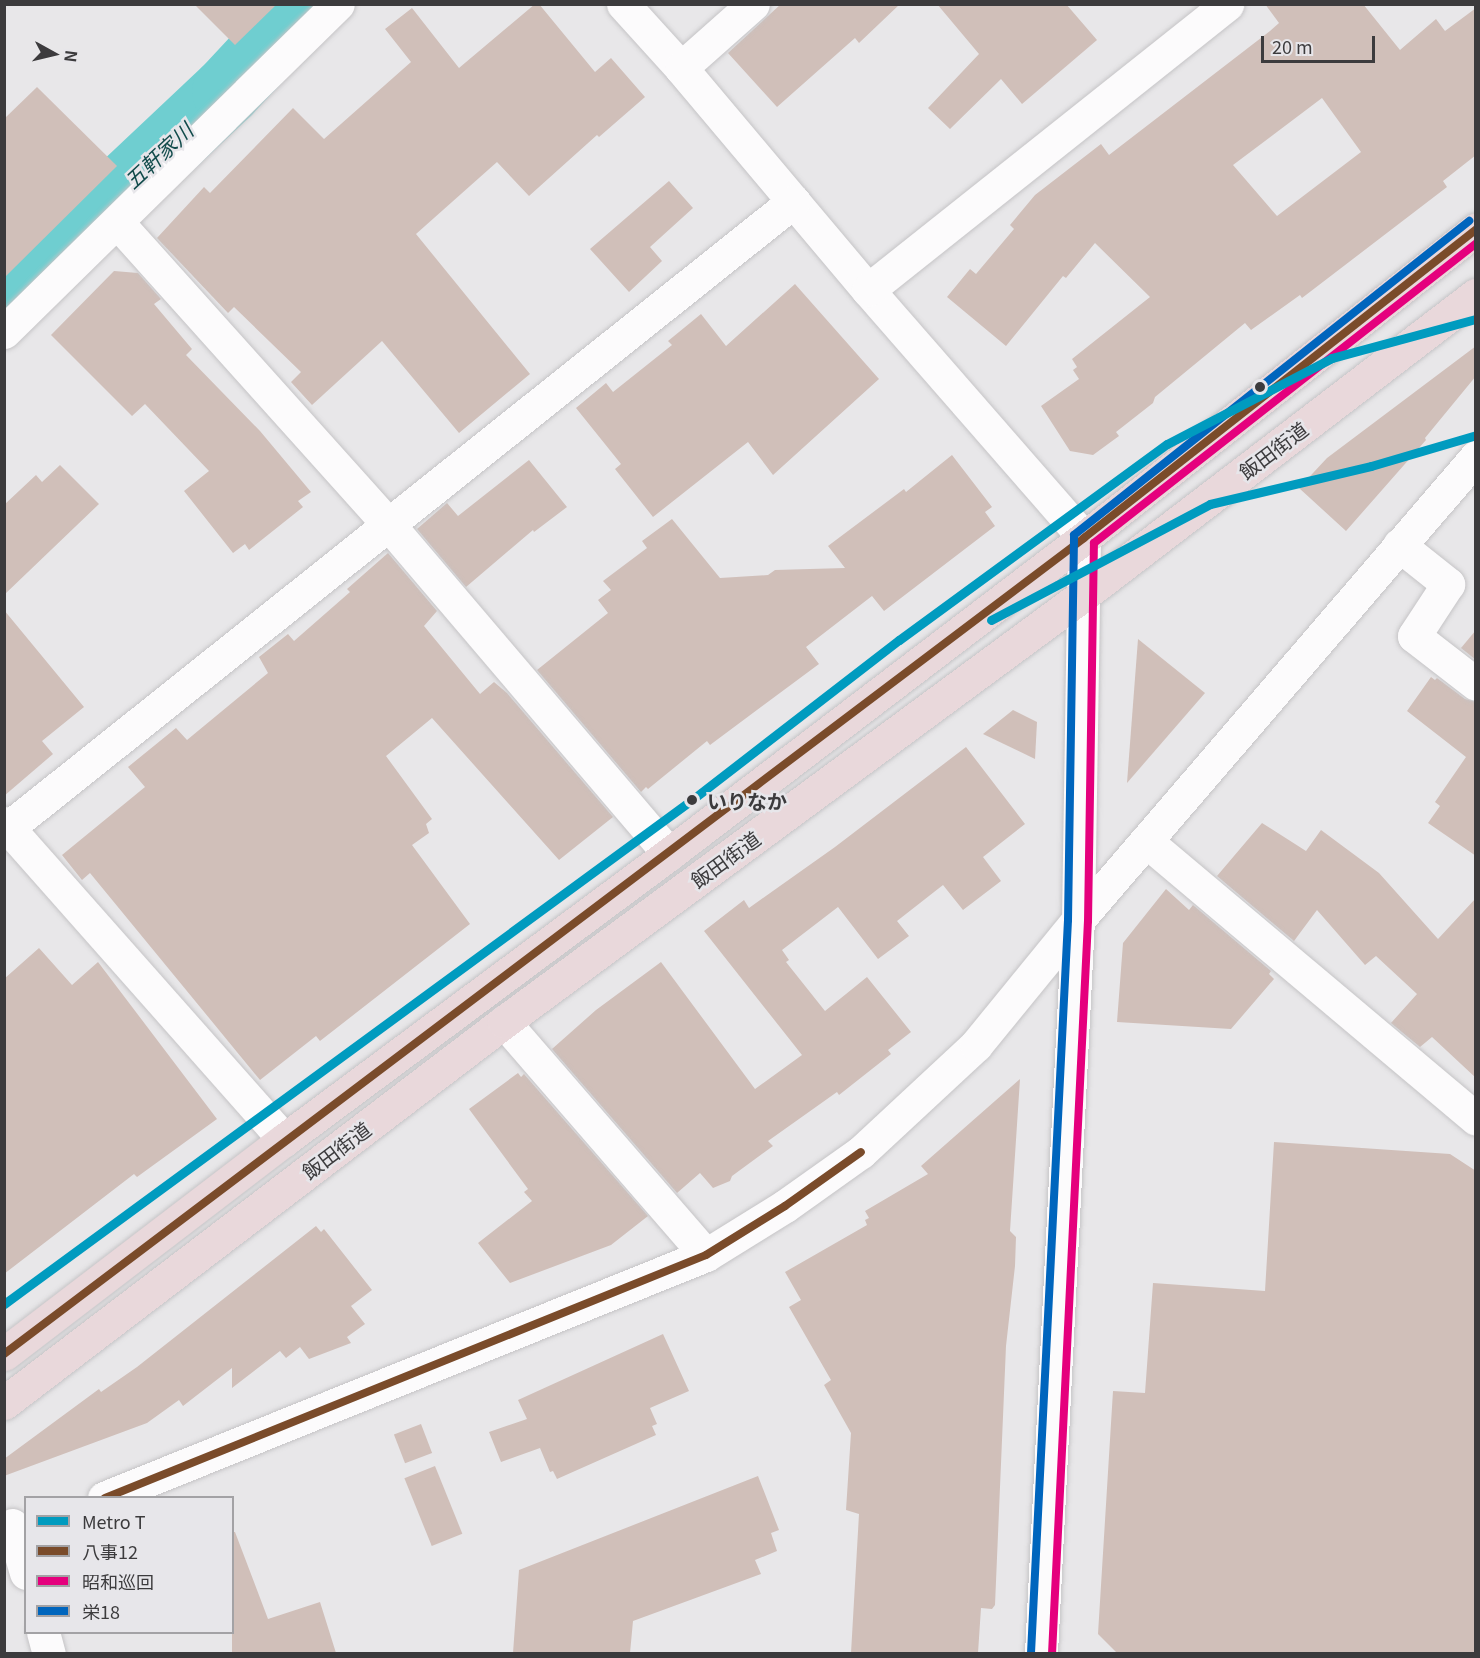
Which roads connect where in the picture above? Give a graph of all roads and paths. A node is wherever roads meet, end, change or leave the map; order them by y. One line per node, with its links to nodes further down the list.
1 (338, 4): 7 (street)
2 (623, 4): 5 (street)
3 (753, 4): 5 (street)
4 (1227, 4): 9 (street)
5 (681, 68): 6 (street)
6 (794, 201): 9 (street); 13 (street)
7 (117, 222): 11 (street); 13 (street)
8 (1476, 229): 14 (highway, 飯田街道)
9 (868, 290): 14 (street)
10 (1476, 295): 16 (highway, 飯田街道)
11 (4, 332)
12 (1476, 457): 15 (street)
13 (389, 525): 18 (street); 20 (street)
14 (1084, 538): 16 (street); 20 (highway, 飯田街道)
15 (1399, 545): 17 (street); 19 (street)
16 (1082, 596): 21 (street); 22 (highway, 飯田街道)
17 (1476, 684)
18 (6, 827): 24 (street)
19 (1146, 841): 21 (street); 23 (street)
20 (669, 854): 24 (highway, 飯田街道)
21 (1078, 920): 25 (street); 33 (street)
22 (504, 1022): 25 (street); 27 (highway, 飯田街道)
23 (1476, 1119)
24 (284, 1140): 26 (highway, 飯田街道)
25 (706, 1255): 28 (street)
26 (4, 1354)
27 (4, 1403)
28 (106, 1496)
29 (14, 1524): 30 (street)
30 (24, 1565)
31 (44, 1634): 32 (street)
32 (49, 1653)
33 (1041, 1653)

